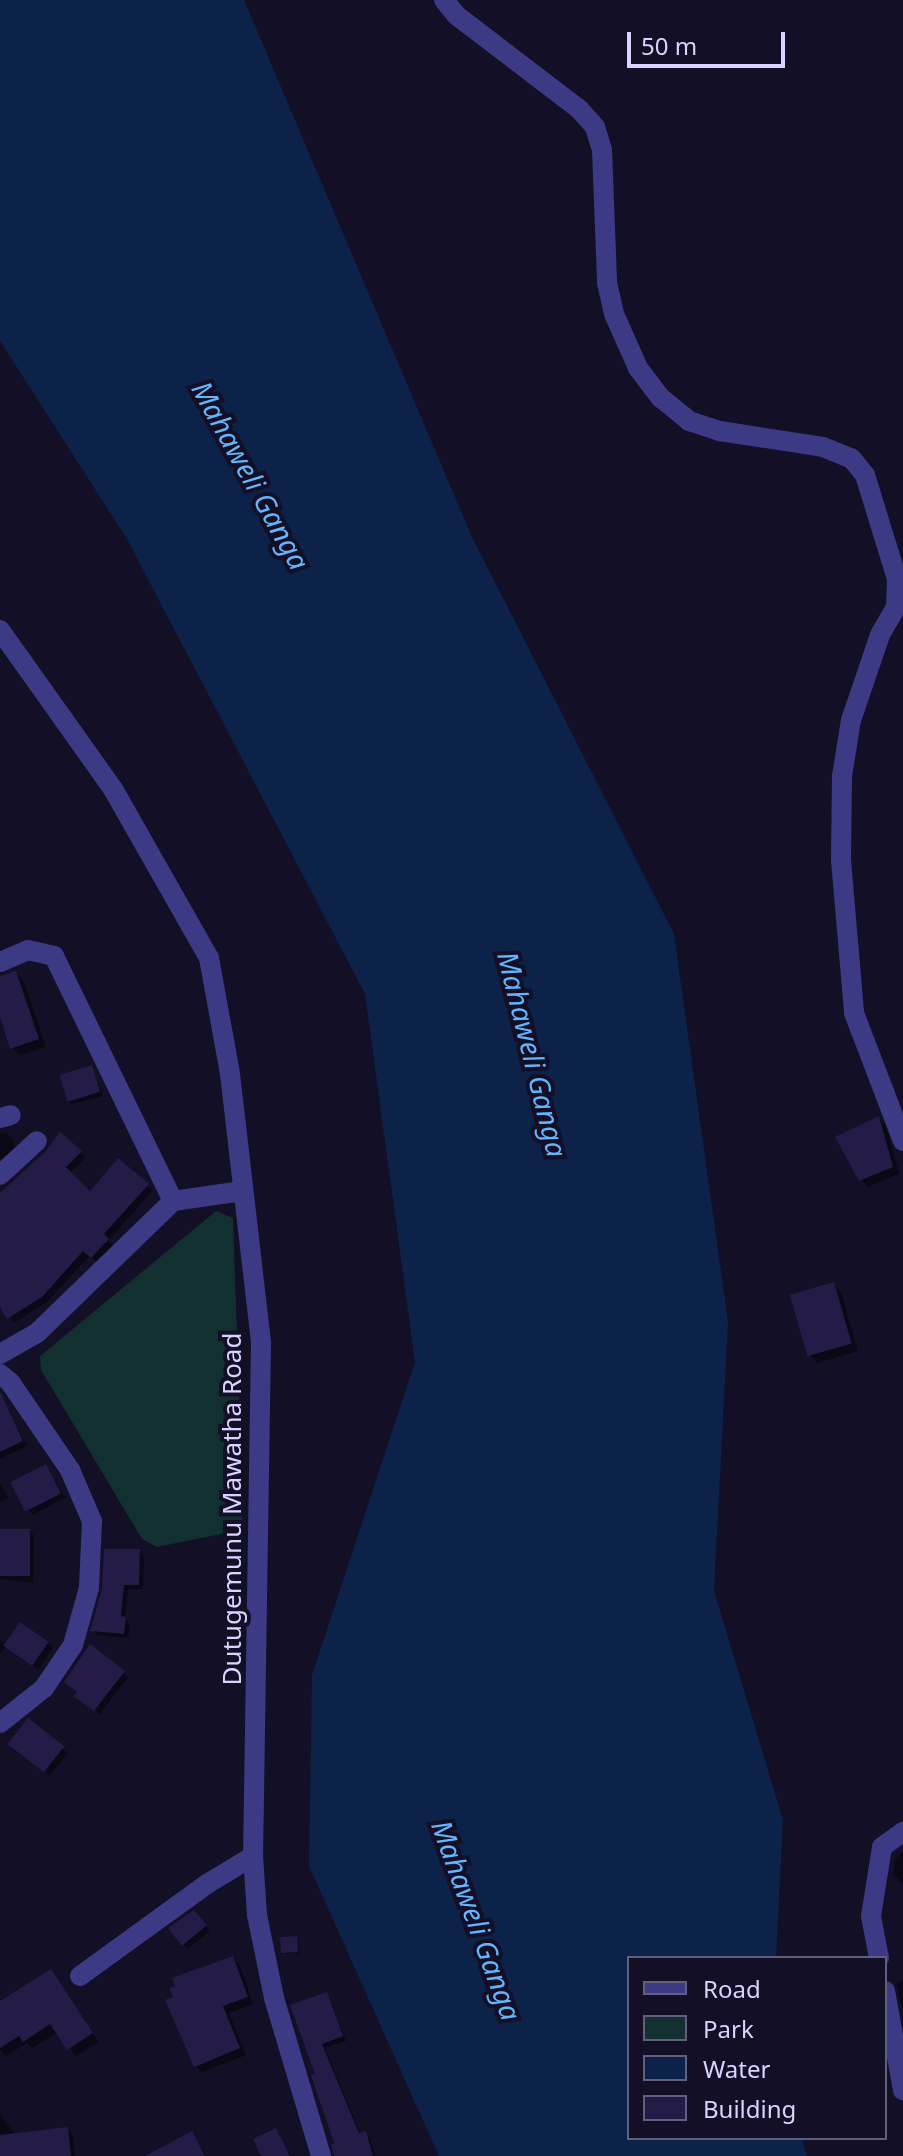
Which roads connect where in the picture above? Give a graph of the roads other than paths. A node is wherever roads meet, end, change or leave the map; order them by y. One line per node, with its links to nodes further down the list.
1 (444, 0): 5 (street)
2 (0, 630): 7 (street, Dutugemunu Mawatha Road)
3 (0, 962): 8 (street)
4 (37, 1141): 6 (street)
5 (903, 1141)
6 (0, 1175)
7 (242, 1191): 8 (street); 12 (street, Dutugemunu Mawatha Road)
8 (173, 1201): 9 (street)
9 (1, 1360): 10 (street)
10 (0, 1723)
11 (903, 1832): 13 (street)
12 (253, 1856): 14 (street); 17 (street, Dutugemunu Mawatha Road)
13 (879, 1956)
14 (80, 1976)
15 (887, 2002): 16 (street)
16 (903, 2090)
17 (321, 2156)

